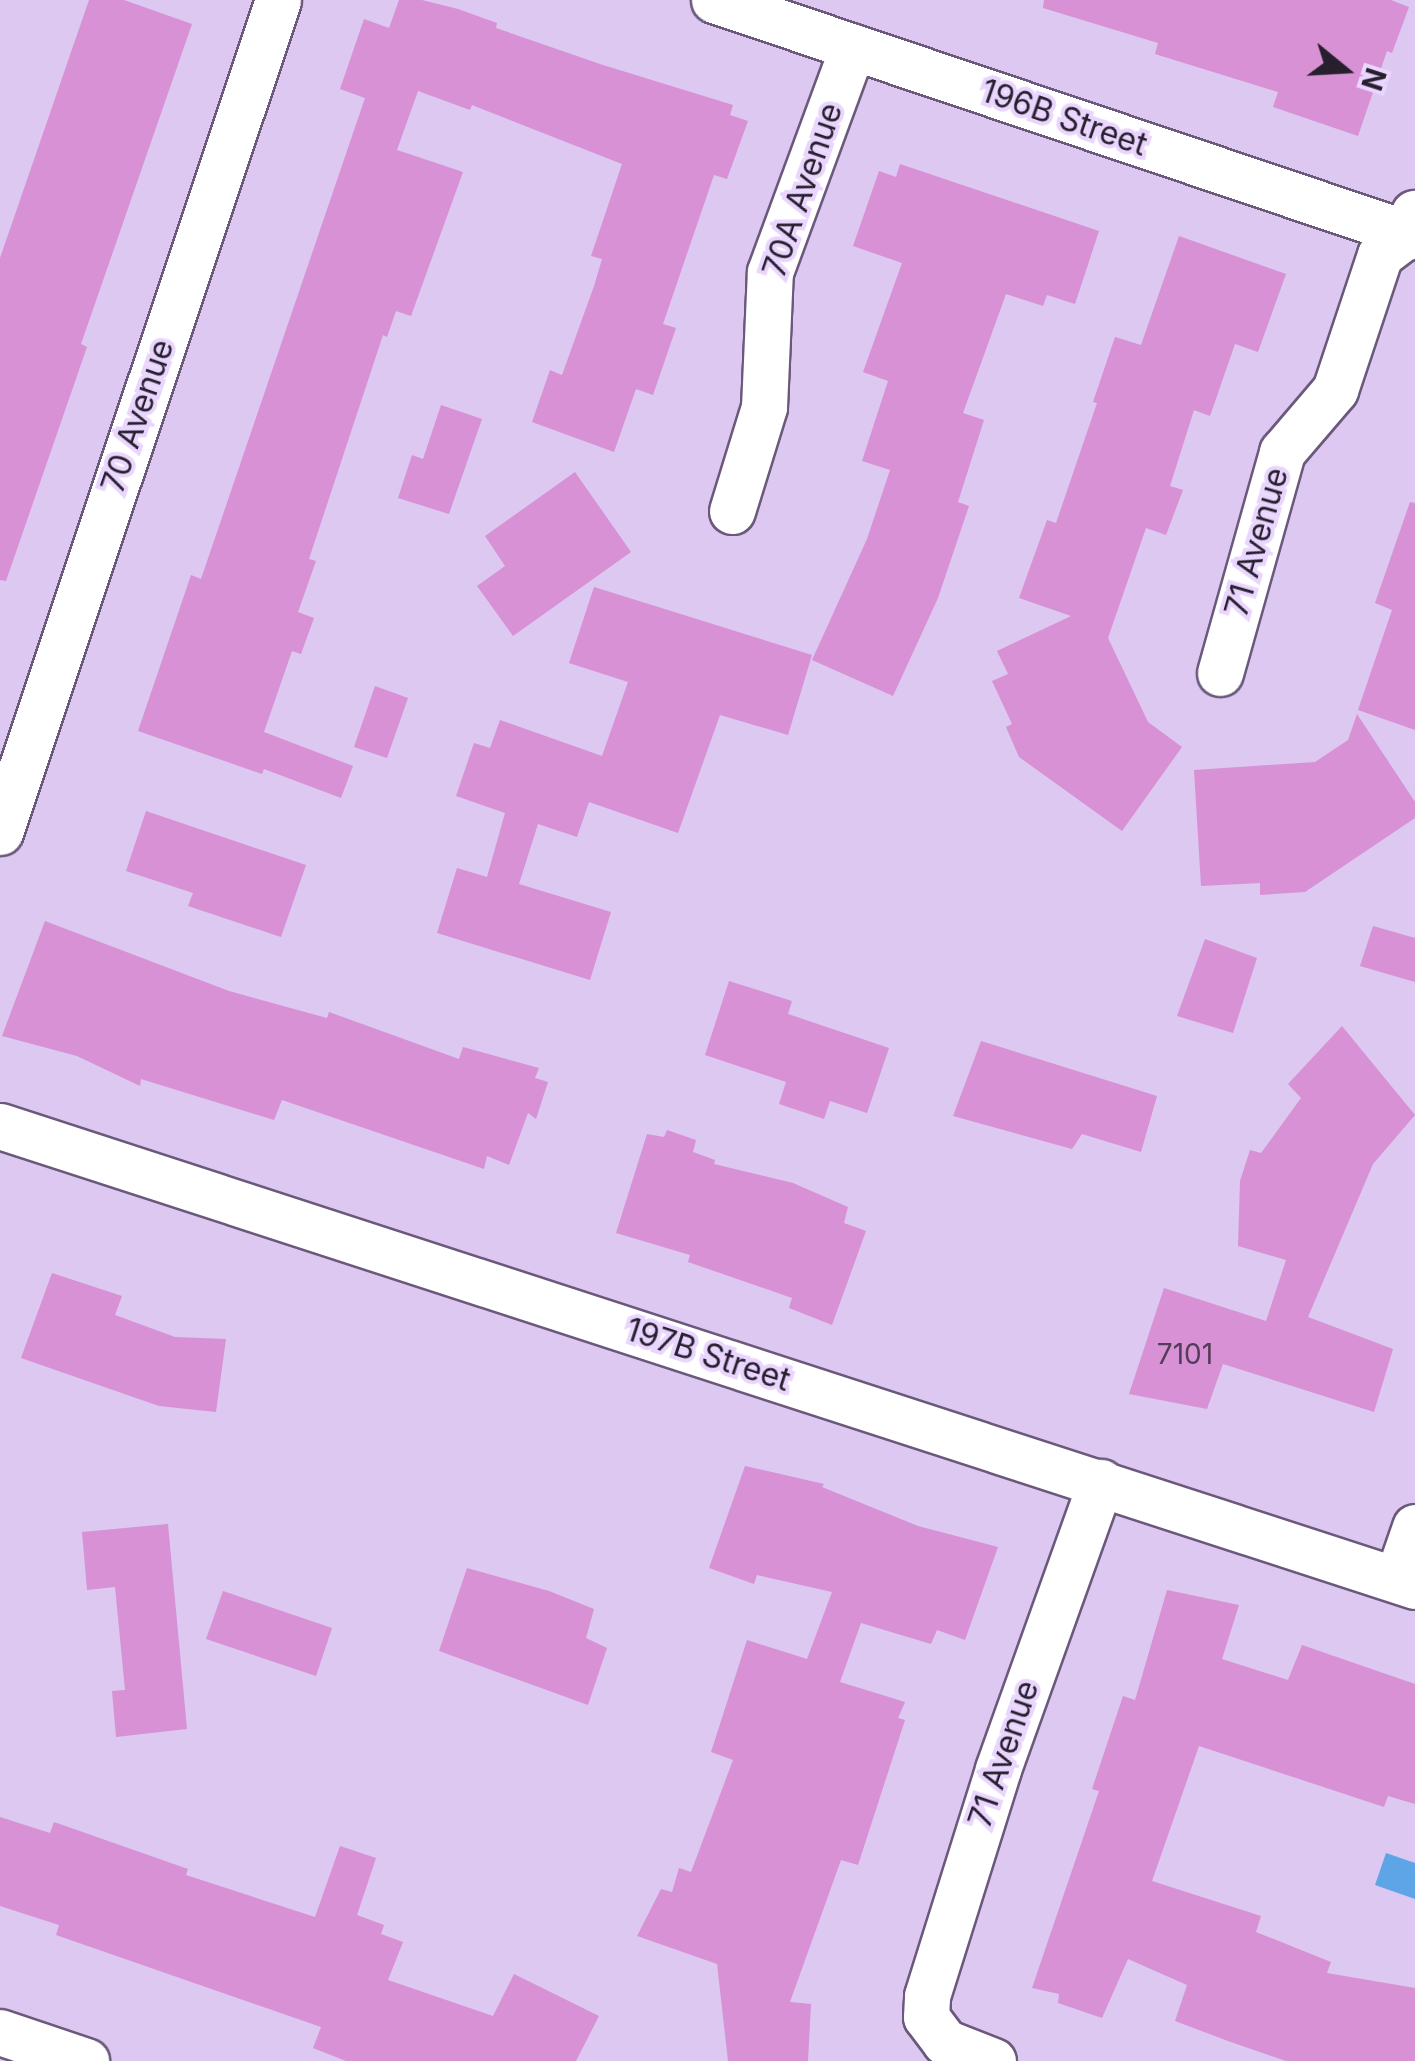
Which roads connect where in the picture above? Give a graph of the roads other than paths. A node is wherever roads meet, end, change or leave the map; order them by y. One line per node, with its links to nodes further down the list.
1 (278, 0): 7 (street, 70 Avenue)
2 (714, 0): 3 (street, 196B Street)
3 (853, 47): 4 (street, 196B Street); 5 (street, 70A Avenue)
4 (1413, 227): 6 (street, 71 Avenue)
5 (732, 511)
6 (1220, 673)
7 (0, 832)
8 (0, 1126): 9 (street, 197B Street)
9 (1101, 1482): 11 (street, 197B Street); 14 (street, 71 Avenue)
10 (1415, 1528): 11 (street)
11 (1406, 1582)
12 (0, 2032): 13 (street)
13 (86, 2061)
14 (993, 2061)

